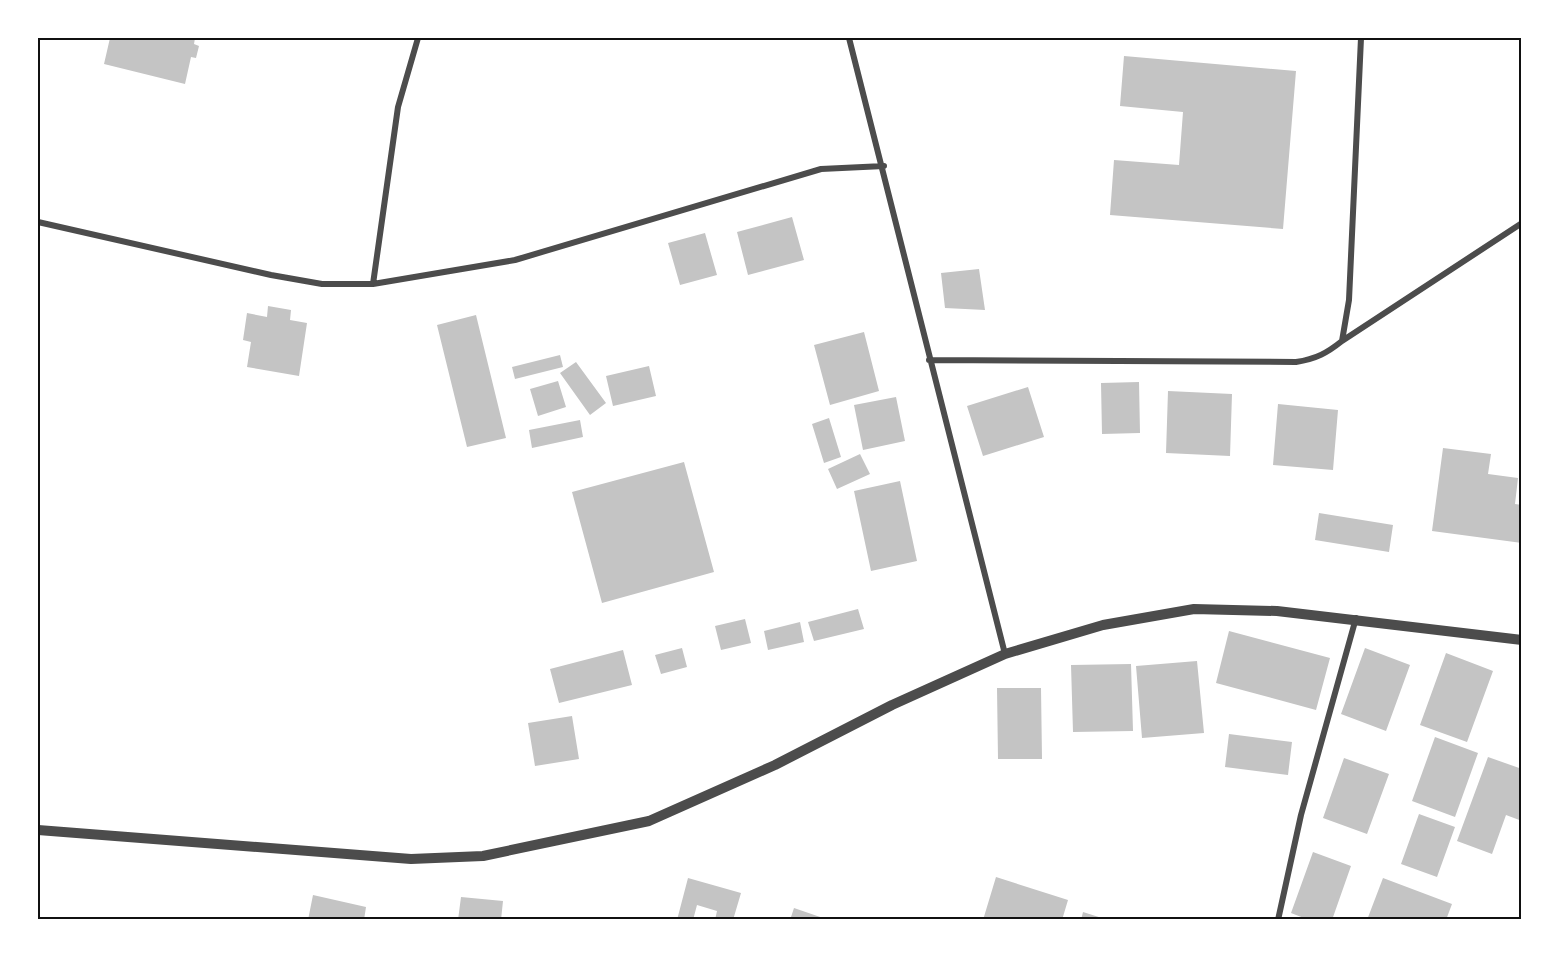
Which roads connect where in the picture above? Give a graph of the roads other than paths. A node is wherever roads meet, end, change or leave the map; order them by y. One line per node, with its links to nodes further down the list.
1 (418, 38): 7 (street)
2 (849, 38): 4 (street)
3 (1361, 38): 8 (street)
4 (884, 166): 7 (street); 9 (street)
5 (38, 222): 7 (street)
6 (1521, 223): 8 (street)
7 (373, 284)
8 (1342, 341): 9 (street)
9 (929, 360): 12 (street)
10 (1356, 618): 11 (street); 12 (street); 14 (street)
11 (1521, 640)
12 (1005, 654): 13 (street)
13 (38, 830)
14 (1278, 920)

